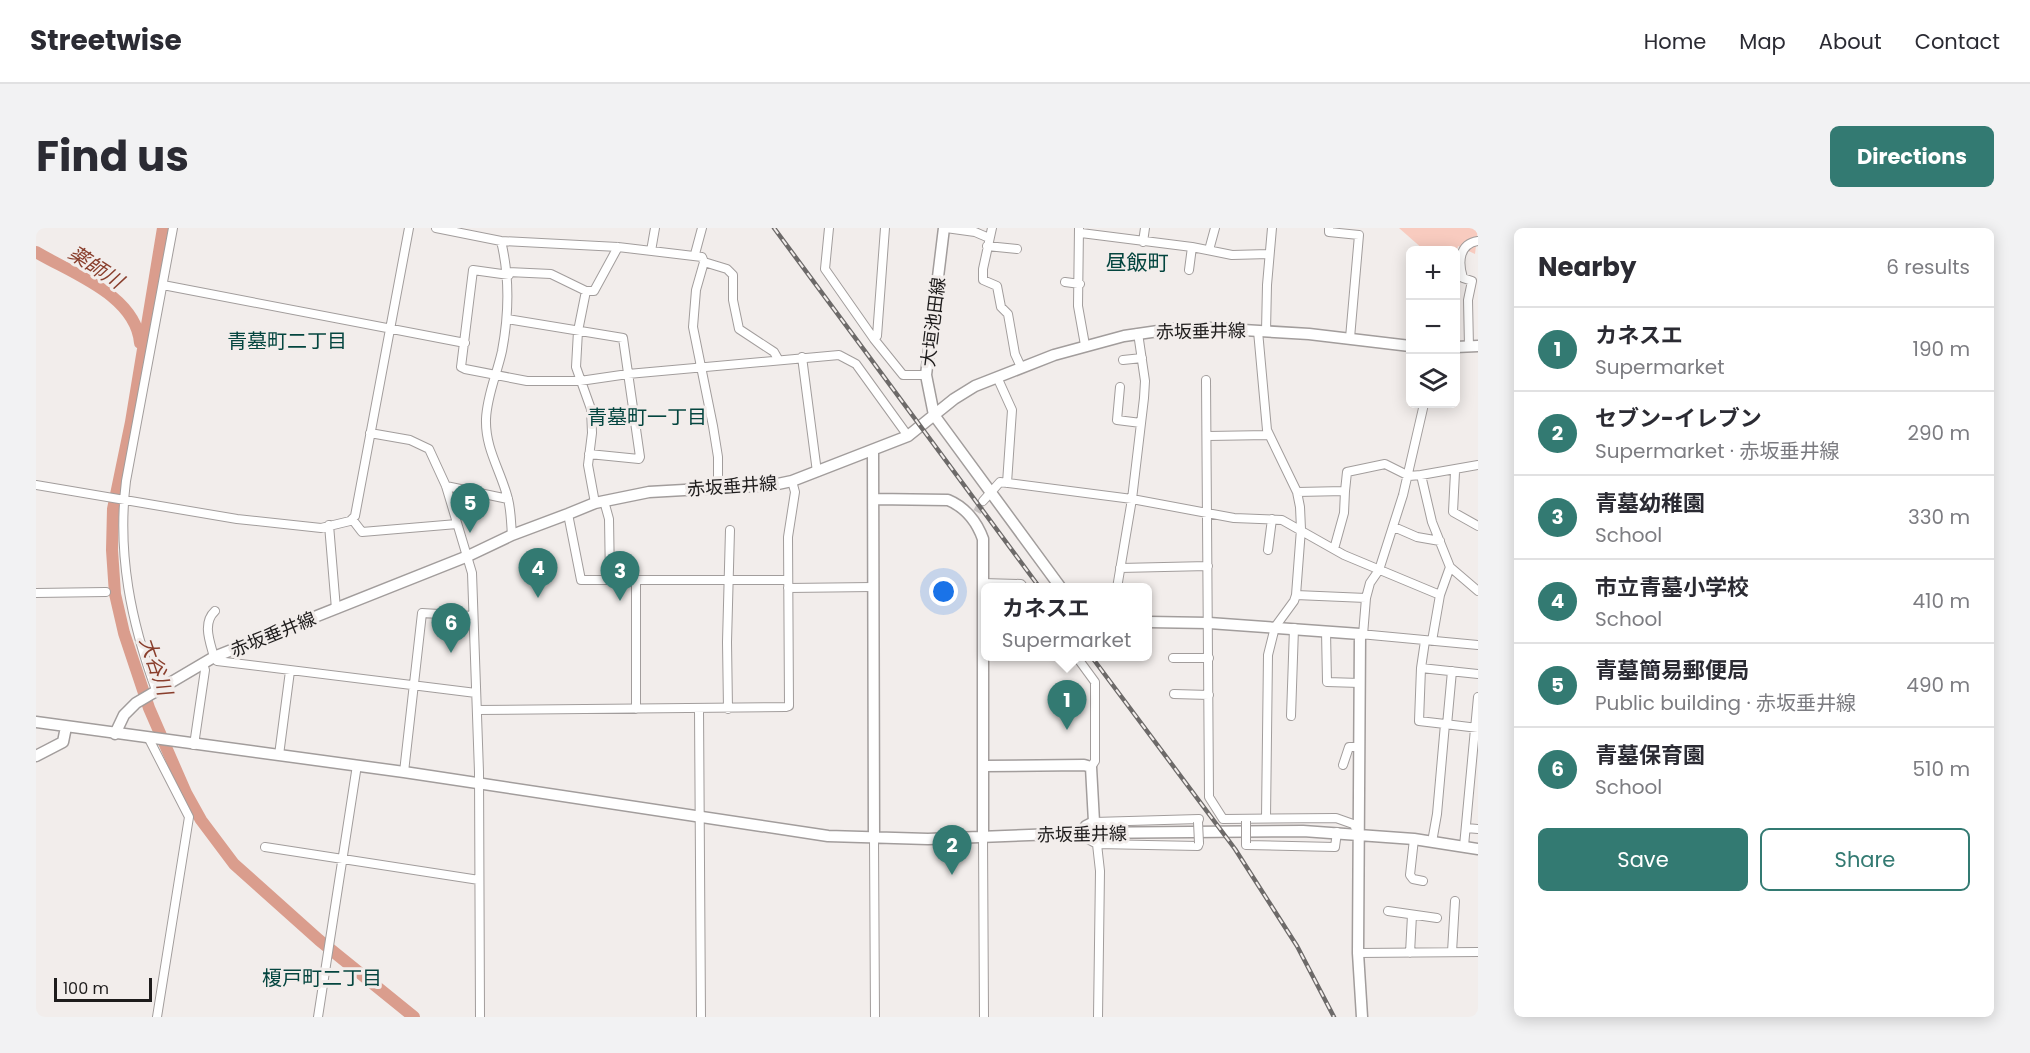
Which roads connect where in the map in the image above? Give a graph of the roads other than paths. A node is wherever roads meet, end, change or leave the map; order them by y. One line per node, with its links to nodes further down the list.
1 (173, 228): 33 (street)
2 (409, 228): 36 (street)
3 (436, 228): 16 (street)
4 (655, 228): 24 (street)
5 (702, 228): 25 (street)
6 (829, 228): 41 (street)
7 (885, 228): 41 (street)
8 (945, 228): 18 (street); 53 (main road, 大垣池田線)
9 (992, 228): 18 (street)
10 (1145, 228): 19 (street)
11 (1215, 228): 23 (street)
12 (1272, 228): 26 (street)
13 (1329, 228): 15 (street)
14 (1080, 230): 19 (street); 32 (street)
15 (1359, 231): 40 (street)
16 (501, 241): 20 (street); 29 (street)
17 (1478, 241): 31 (street)
18 (988, 242): 22 (street); 51 (street)
19 (1143, 242): 21 (street)
20 (618, 247): 24 (street); 34 (street)
21 (1192, 247): 23 (street); 28 (street)
22 (1017, 249)
23 (1209, 250): 26 (street)
24 (651, 251): 25 (street)
25 (695, 254): 27 (street)
26 (1269, 254): 38 (street)
27 (704, 262): 48 (street); 50 (street)
28 (1189, 270)
29 (508, 273): 34 (street); 35 (street); 42 (street)
30 (1065, 282): 32 (street)
31 (1475, 282): 45 (street)
32 (1080, 284): 43 (street)
33 (163, 285): 36 (street); 81 (street)
34 (586, 291): 37 (street)
35 (507, 319): 37 (street); 54 (street)
36 (390, 328): 42 (street); 62 (street)
37 (578, 329): 52 (street); 57 (street)
38 (1262, 331): 39 (main road, 赤坂垂井線); 40 (main road, 赤坂垂井線); 63 (street)
39 (1138, 333): 43 (main road, 赤坂垂井線); 47 (street)
40 (1350, 338): 44 (main road, 赤坂垂井線)
41 (874, 339): 53 (street)
42 (465, 343): 54 (street)
43 (1085, 345): 51 (main road, 赤坂垂井線)
44 (1406, 345)
45 (1473, 346)
46 (802, 357): 48 (street); 64 (street); 70 (street)
47 (1142, 358): 49 (street); 61 (street)
48 (778, 359): 50 (street)
49 (1123, 360)
50 (700, 367): 52 (street); 77 (street)
51 (1021, 367): 55 (main road, 赤坂垂井線)
52 (628, 374): 57 (street); 67 (street)
53 (926, 375): 60 (main road, 大垣池田線)
54 (495, 377): 57 (street); 83 (street)
55 (997, 377): 60 (main road, 赤坂垂井線); 74 (street)
56 (1206, 380): 65 (street)
57 (580, 381): 67 (street)
58 (1120, 387): 61 (street)
59 (1423, 408): 71 (street)
60 (934, 415): 64 (main road, 赤坂垂井線); 78 (main road)
61 (1141, 423): 82 (street)
62 (370, 433): 76 (street); 89 (street)
63 (1269, 435): 65 (street); 80 (street)
64 (909, 436): 66 (main road, 赤坂垂井線)
65 (1208, 436): 88 (street)
66 (873, 450): 70 (main road, 赤坂垂井線); 84 (main road)
67 (589, 454): 86 (street)
68 (1478, 465): 69 (street)
69 (1455, 471): 72 (street); 93 (street)
70 (817, 472): 73 (main road, 赤坂垂井線)
71 (1409, 476): 72 (street); 79 (street); 94 (street)
72 (1421, 476): 98 (street)
73 (792, 481): 77 (main road, 赤坂垂井線); 112 (street)
74 (1007, 483): 78 (street); 82 (street)
75 (36, 485): 81 (street)
76 (446, 486): 83 (street); 91 (street)
77 (718, 488): 86 (main road, 赤坂垂井線)
78 (989, 491): 85 (street); 110 (main road)
79 (1345, 491): 80 (street); 99 (street)
80 (1297, 492): 95 (street)
81 (122, 498): 92 (street); 142 (street)
82 (1132, 498): 88 (street); 104 (street)
83 (508, 499): 97 (street)
84 (873, 499): 109 (main road); 113 (main road)
85 (983, 501)
86 (600, 502): 87 (main road, 赤坂垂井線); 106 (street)
87 (568, 513): 97 (main road, 赤坂垂井線); 106 (street)
88 (1209, 514): 90 (street); 102 (street)
89 (352, 519): 91 (street); 92 (street)
90 (1272, 519): 95 (street); 100 (street)
91 (457, 524): 101 (street)
92 (329, 525): 120 (street)
93 (1478, 526)
94 (1394, 527): 98 (street); 105 (street)
95 (1301, 529): 99 (street); 117 (street)
96 (730, 531): 108 (street)
97 (512, 535): 101 (main road, 赤坂垂井線)
98 (1440, 541): 103 (street)
99 (1334, 549): 105 (street)
100 (1268, 550)
101 (468, 556): 120 (main road, 赤坂垂井線); 122 (street)
102 (1208, 566): 104 (street); 124 (street)
103 (1450, 567): 114 (street); 118 (street)
104 (1120, 568): 111 (street)
105 (1379, 570): 118 (street); 119 (street)
106 (610, 580): 107 (street)
107 (636, 580): 108 (street); 147 (street)
108 (728, 580): 112 (street); 149 (street)
109 (982, 583)
110 (1057, 583)
111 (1118, 583)
112 (788, 584): 113 (street); 149 (street)
113 (873, 587): 179 (main road)
114 (1478, 591)
115 (106, 592): 116 (street)
116 (36, 593)
117 (1296, 595): 119 (street); 125 (street)
118 (1440, 595): 129 (street)
119 (1366, 598): 128 (street)
120 (336, 609): 133 (main road, 赤坂垂井線)
121 (215, 611): 133 (street)
122 (473, 616): 141 (street); 143 (street)
123 (1152, 622): 124 (main road)
124 (1209, 622): 125 (main road); 132 (street)
125 (1275, 627): 126 (main road); 170 (street)
126 (1294, 628): 127 (main road); 151 (street)
127 (1326, 631): 128 (main road); 140 (street)
128 (1361, 634): 129 (street); 140 (main road)
129 (1428, 641): 130 (street); 136 (street)
130 (1478, 645)
131 (1173, 658): 132 (street)
132 (1209, 658): 145 (street)
133 (208, 660): 137 (street); 142 (main road, 赤坂垂井線); 158 (street)
134 (983, 661): 164 (main road)
135 (1079, 661): 165 (street)
136 (1421, 668): 138 (street); 153 (street)
137 (290, 671): 141 (street); 160 (street)
138 (1452, 671): 139 (street); 153 (street)
139 (1478, 674)
140 (1360, 683): 159 (main road)
141 (415, 687): 143 (street); 166 (street)
142 (154, 691): 156 (main road, 赤坂垂井線)
143 (476, 693): 150 (street)
144 (1174, 694): 145 (street)
145 (1209, 695): 171 (street)
146 (1478, 697): 155 (street)
147 (636, 709): 148 (street); 150 (street)
148 (699, 709): 149 (street); 169 (street)
149 (728, 709)
150 (477, 710): 168 (street)
151 (1291, 716)
152 (36, 722): 154 (main road, 赤坂垂井線)
153 (1446, 724): 155 (street); 181 (street)
154 (66, 727): 156 (main road, 赤坂垂井線); 161 (main road)
155 (1477, 728): 167 (street)
156 (116, 734): 157 (main road, 赤坂垂井線)
157 (153, 740): 158 (main road, 赤坂垂井線); 197 (street)
158 (194, 745): 160 (main road, 赤坂垂井線)
159 (1360, 747): 163 (street); 177 (main road)
160 (279, 755): 162 (main road, 赤坂垂井線)
161 (36, 756)
162 (357, 765): 166 (main road, 赤坂垂井線); 186 (street)
163 (1343, 765)
164 (984, 766): 165 (main road); 178 (main road)
165 (1091, 767): 172 (main road)
166 (404, 772): 168 (main road, 赤坂垂井線)
167 (1474, 777): 173 (street)
168 (478, 783): 169 (main road, 赤坂垂井線); 187 (street)
169 (699, 817): 179 (main road, 赤坂垂井線); 200 (street)
170 (1266, 818): 171 (street); 177 (street)
171 (1246, 819): 175 (street, bridge)
172 (1094, 822): 176 (main road); 182 (street, bridge)
173 (1466, 828): 174 (street); 183 (street)
174 (1478, 829)
175 (1337, 832): 176 (main road, 赤坂垂井線); 177 (main road, 赤坂垂井線)
176 (1082, 833): 178 (main road, 赤坂垂井線); 182 (street)
177 (1359, 833): 180 (main road, 赤坂垂井線); 195 (main road)
178 (983, 837): 179 (main road, 赤坂垂井線); 202 (street)
179 (874, 839): 201 (street)
180 (1414, 839): 181 (main road, 赤坂垂井線); 188 (street)
181 (1432, 842): 183 (main road, 赤坂垂井線)
182 (1097, 844): 203 (street)
183 (1464, 846): 185 (main road, 赤坂垂井線)
184 (265, 847): 186 (street)
185 (1478, 849)
186 (343, 859): 187 (street); 198 (street)
187 (479, 880): 199 (street)
188 (1423, 881)
189 (1455, 901): 193 (street)
190 (1388, 911): 191 (street)
191 (1412, 915): 192 (street); 196 (street)
192 (1437, 918)
193 (1452, 952): 194 (street); 196 (street)
194 (1478, 952)
195 (1358, 953): 196 (street); 204 (main road)
196 (1410, 953)
197 (158, 1017)
198 (318, 1017)
199 (480, 1017)
200 (701, 1017)
201 (875, 1017)
202 (984, 1017)
203 (1098, 1017)
204 (1362, 1017)

